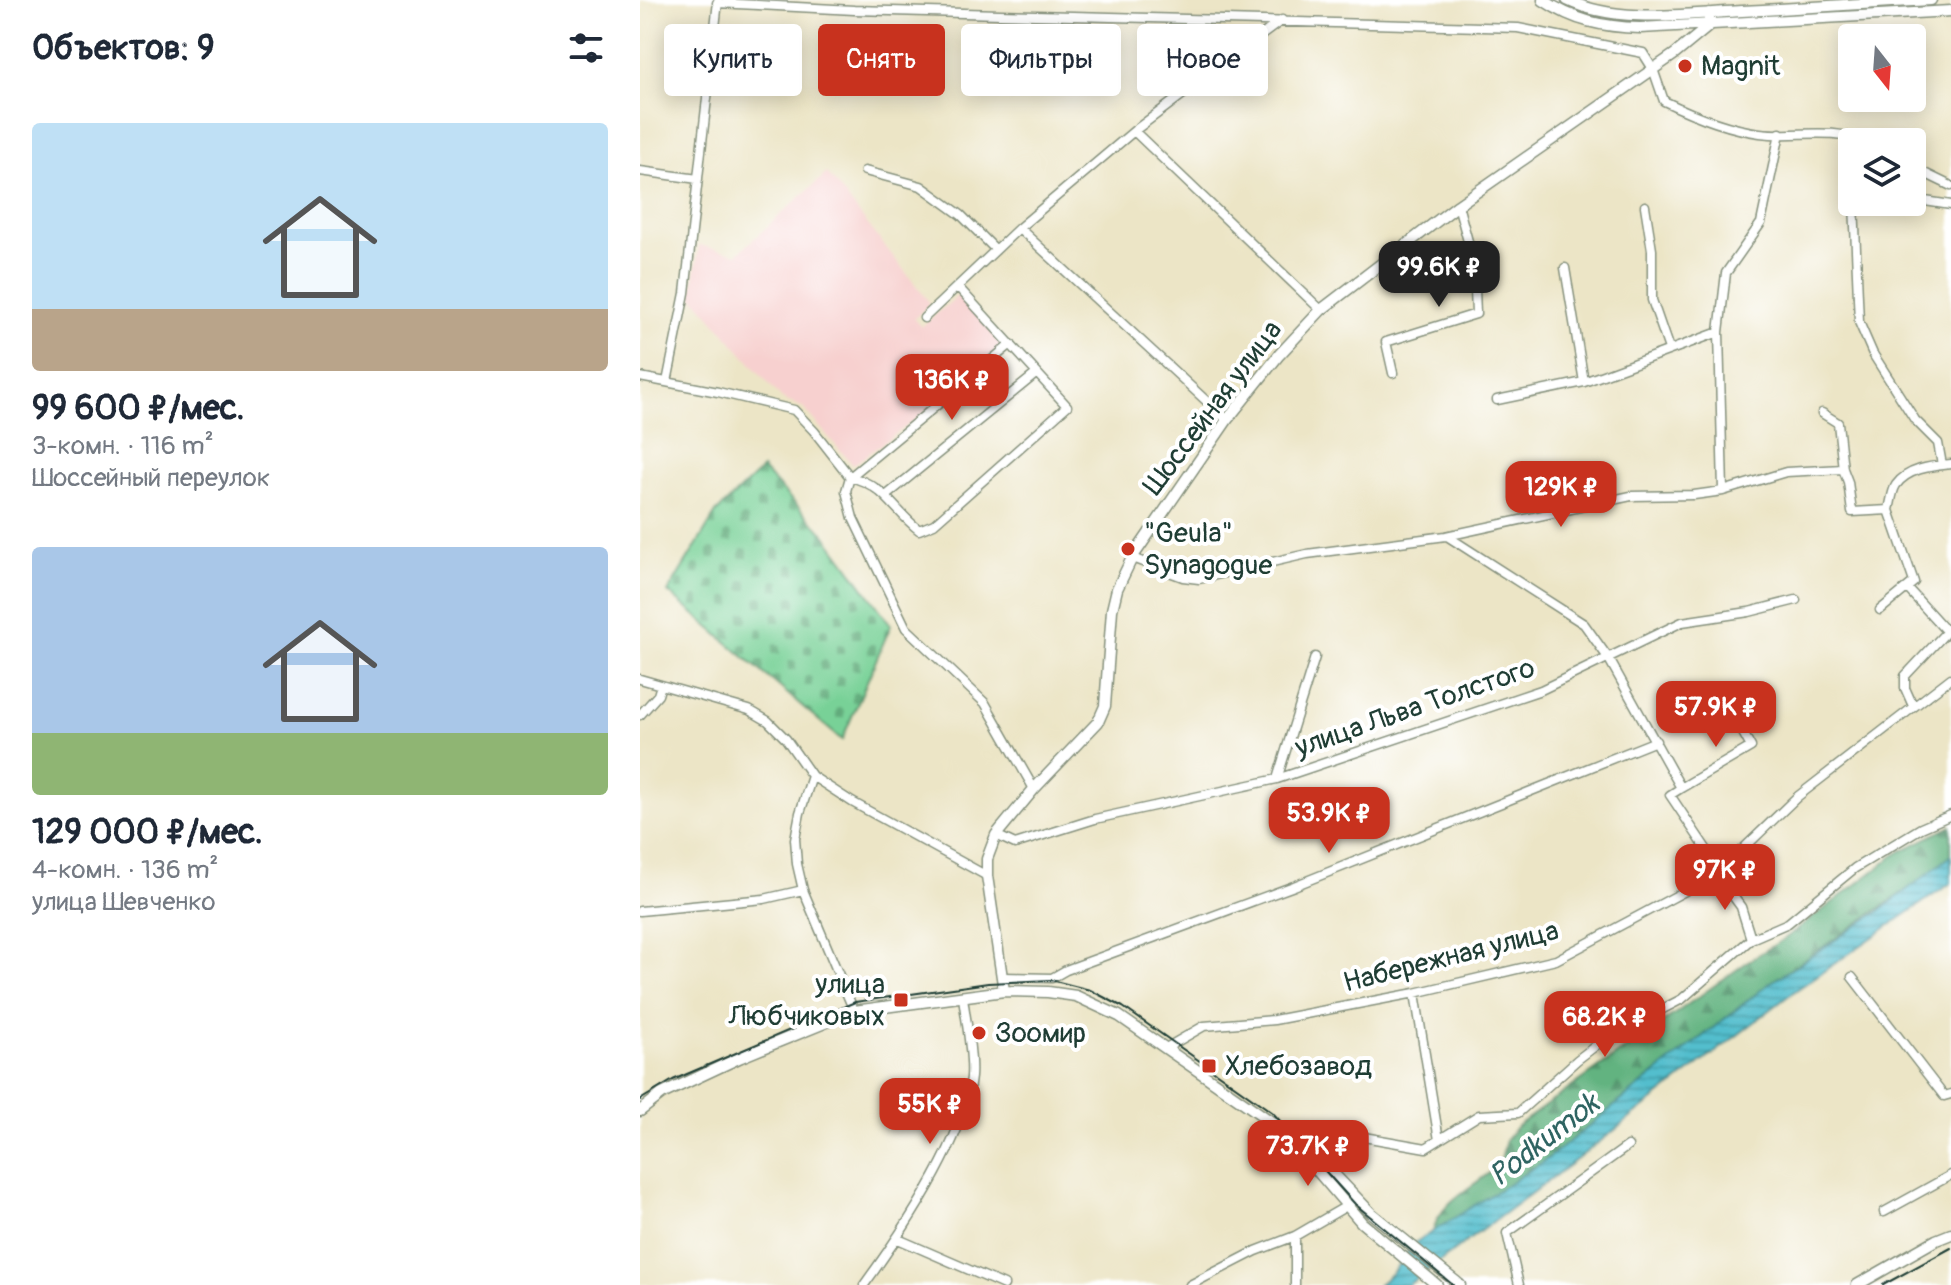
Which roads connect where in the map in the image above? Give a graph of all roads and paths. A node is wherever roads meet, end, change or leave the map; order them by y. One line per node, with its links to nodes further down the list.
1 (1543, 0): 9 (main road)
2 (1567, 0): 6 (main road)
3 (1931, 0): 6 (main road)
4 (718, 2): 7 (street); 18 (street)
5 (1951, 11): 8 (main road)
6 (1709, 13): 8 (main road)
7 (1283, 20): 11 (street); 12 (street)
8 (1709, 26): 9 (main road); 10 (main road, Шоссейная улица)
9 (1659, 27): 10 (main road)
10 (1675, 54): 11 (main road, Шоссейная улица)
11 (1653, 69): 13 (street); 21 (main road, Шоссейная улица)
12 (1134, 131): 25 (street); 29 (street)
13 (1780, 133): 14 (street); 31 (street)
14 (1838, 133)
15 (640, 171): 18 (street)
16 (865, 171): 26 (street)
17 (1926, 174): 19 (street)
18 (698, 179): 37 (street)
19 (1951, 186)
20 (1926, 201): 22 (street)
21 (1458, 205): 29 (main road, Шоссейная улица); 35 (street)
22 (1951, 205)
23 (1645, 206): 33 (street)
24 (1855, 216): 42 (street)
25 (1019, 228): 26 (street); 41 (street)
26 (996, 250): 28 (street)
27 (1565, 268): 38 (street)
28 (958, 287): 30 (street); 32 (street)
29 (1321, 310): 41 (main road, Шоссейная улица)
30 (924, 318)
31 (1719, 332): 33 (street); 45 (street)
32 (1011, 344): 34 (street); 44 (street)
33 (1669, 349): 38 (street)
34 (1037, 373): 46 (street); 46 (street)
35 (1393, 373)
36 (640, 377): 37 (street)
37 (667, 382): 44 (street)
38 (1584, 382): 39 (street)
39 (1497, 400)
40 (1822, 413): 43 (street)
41 (1227, 420): 49 (main road, Шоссейная улица)
42 (1946, 464): 47 (street)
43 (1843, 469): 45 (street); 47 (street)
44 (850, 477): 46 (street); 66 (street)
45 (1723, 491): 48 (street)
46 (887, 495)
47 (1889, 510): 50 (street)
48 (1446, 536): 49 (street); 55 (street)
49 (1132, 558): 66 (main road, Шоссейная улица)
50 (1908, 589): 52 (street); 53 (street)
51 (1796, 600): 55 (street, улица Льва Толстого)
52 (1880, 610)
53 (1949, 630): 60 (street)
54 (1315, 657): 64 (street)
55 (1609, 659): 62 (street); 64 (street, улица Льва Толстого)
56 (1951, 678): 60 (street, Набережная улица)
57 (640, 679): 58 (street)
58 (661, 685): 61 (street); 63 (street)
59 (1727, 704): 65 (street)
60 (1913, 706): 69 (street, Набережная улица)
61 (640, 715)
62 (1656, 741): 65 (street); 74 (street)
63 (812, 776): 70 (street); 71 (street)
64 (1277, 779): 68 (street, улица Льва Толстого)
65 (1681, 788): 69 (street)
66 (1034, 789): 68 (main road, Шоссейная улица)
67 (1951, 815): 73 (street)
68 (996, 835): 70 (main road, Шоссейная улица)
69 (1719, 873): 73 (street); 77 (street, Набережная улица)
70 (987, 876): 74 (main road, Шоссейная улица)
71 (803, 890): 72 (street); 79 (street)
72 (640, 911)
73 (1751, 939): 84 (street)
74 (1002, 977): 76 (main road, Шоссейная улица)
75 (1852, 977): 81 (street)
76 (1004, 991): 78 (main road); 80 (main road)
77 (1415, 993): 80 (street, Набережная улица); 84 (street)
78 (963, 997): 79 (main road); 92 (street)
79 (854, 1011): 82 (main road)
80 (1166, 1048): 83 (main road)
81 (1951, 1094)
82 (640, 1111)
83 (1282, 1129): 84 (street); 87 (main road); 88 (main road)
84 (1439, 1140)
85 (1628, 1146): 99 (street)
86 (1950, 1178): 89 (street)
87 (1357, 1200): 88 (street); 98 (main road)
88 (1346, 1207): 91 (street); 97 (main road)
89 (1884, 1212)
90 (1951, 1234): 100 (main road)
91 (1295, 1236): 95 (street); 96 (street)
92 (898, 1239): 93 (street); 94 (street)
93 (864, 1285)
94 (1004, 1285)
95 (1190, 1285)
96 (1295, 1285)
97 (1437, 1285)
98 (1460, 1285)
99 (1519, 1285)
100 (1857, 1285)

